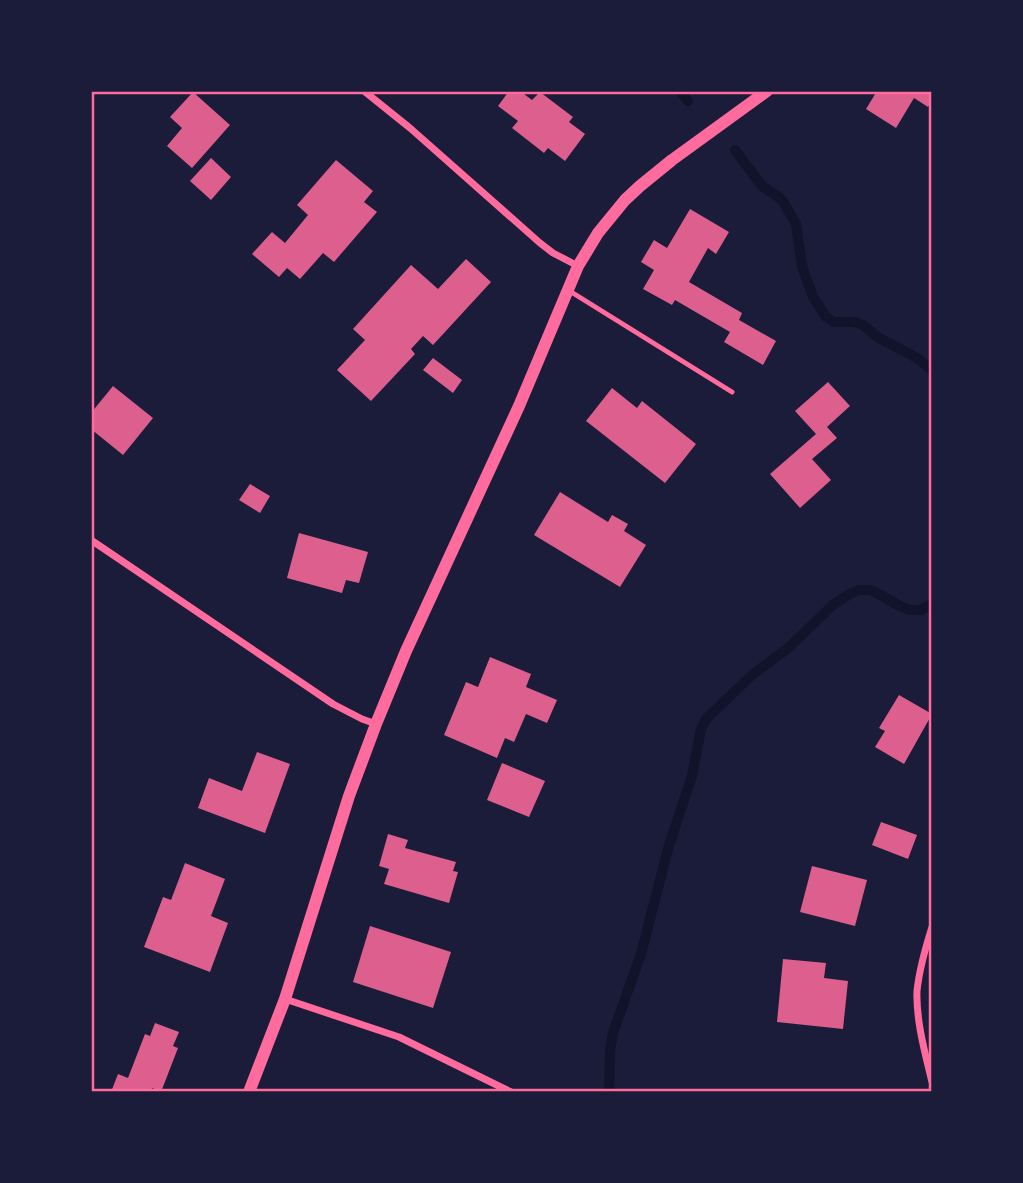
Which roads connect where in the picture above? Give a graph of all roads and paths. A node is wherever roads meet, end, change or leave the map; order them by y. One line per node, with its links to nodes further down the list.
1 (364, 91): 3 (street)
2 (767, 91): 3 (street)
3 (578, 266): 4 (street)
4 (568, 290): 5 (lane); 7 (street)
5 (732, 391)
6 (91, 540): 7 (street)
7 (376, 724): 9 (street)
8 (932, 927): 10 (street)
9 (285, 999): 11 (street); 12 (street)
10 (932, 1083)
11 (250, 1092)
12 (511, 1092)

